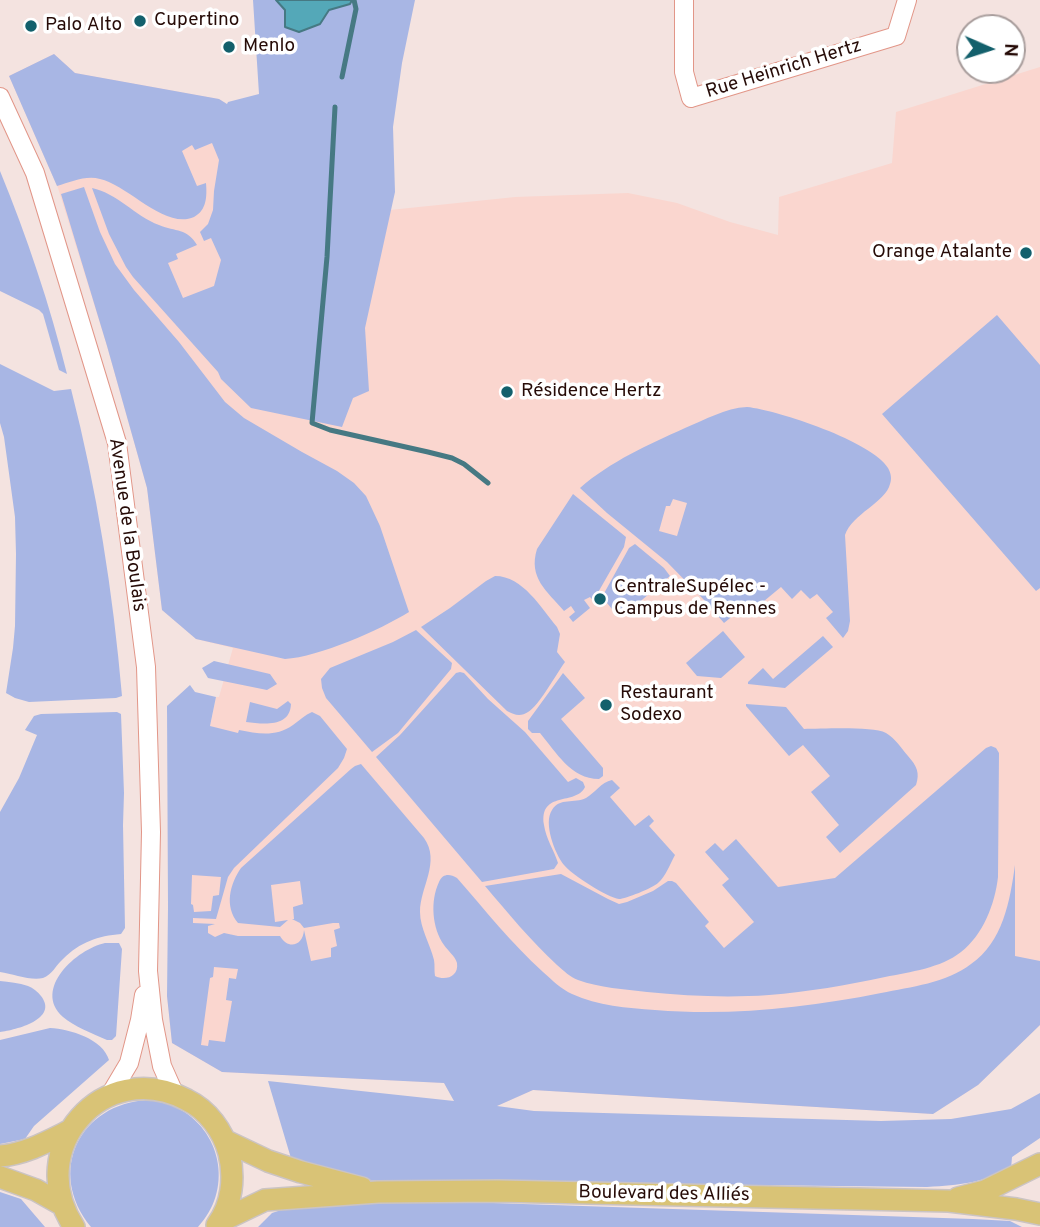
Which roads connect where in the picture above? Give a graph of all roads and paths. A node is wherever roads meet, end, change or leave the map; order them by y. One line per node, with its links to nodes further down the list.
1 (684, 0): 2 (street, Rue Heinrich Hertz)
2 (907, 0)
3 (0, 97): 4 (street, Avenue de la Boulais)
4 (148, 971): 5 (street, Avenue de la Boulais); 6 (street, Avenue de la Boulais)
5 (174, 1093): 6 (main road); 8 (main road)
6 (110, 1095): 7 (main road)
7 (69, 1131): 9 (main road); 14 (main road)
8 (226, 1141): 12 (main road, Boulevard des Alliés); 16 (main road)
9 (0, 1156)
10 (1040, 1164): 13 (main road, Boulevard des Alliés)
11 (0, 1177): 14 (main road)
12 (378, 1192): 13 (main road, Boulevard des Alliés); 16 (main road, Boulevard des Alliés)
13 (949, 1201): 15 (main road, Boulevard des Alliés)
14 (61, 1204): 17 (main road)
15 (1040, 1214)
16 (217, 1224)
17 (74, 1227)

